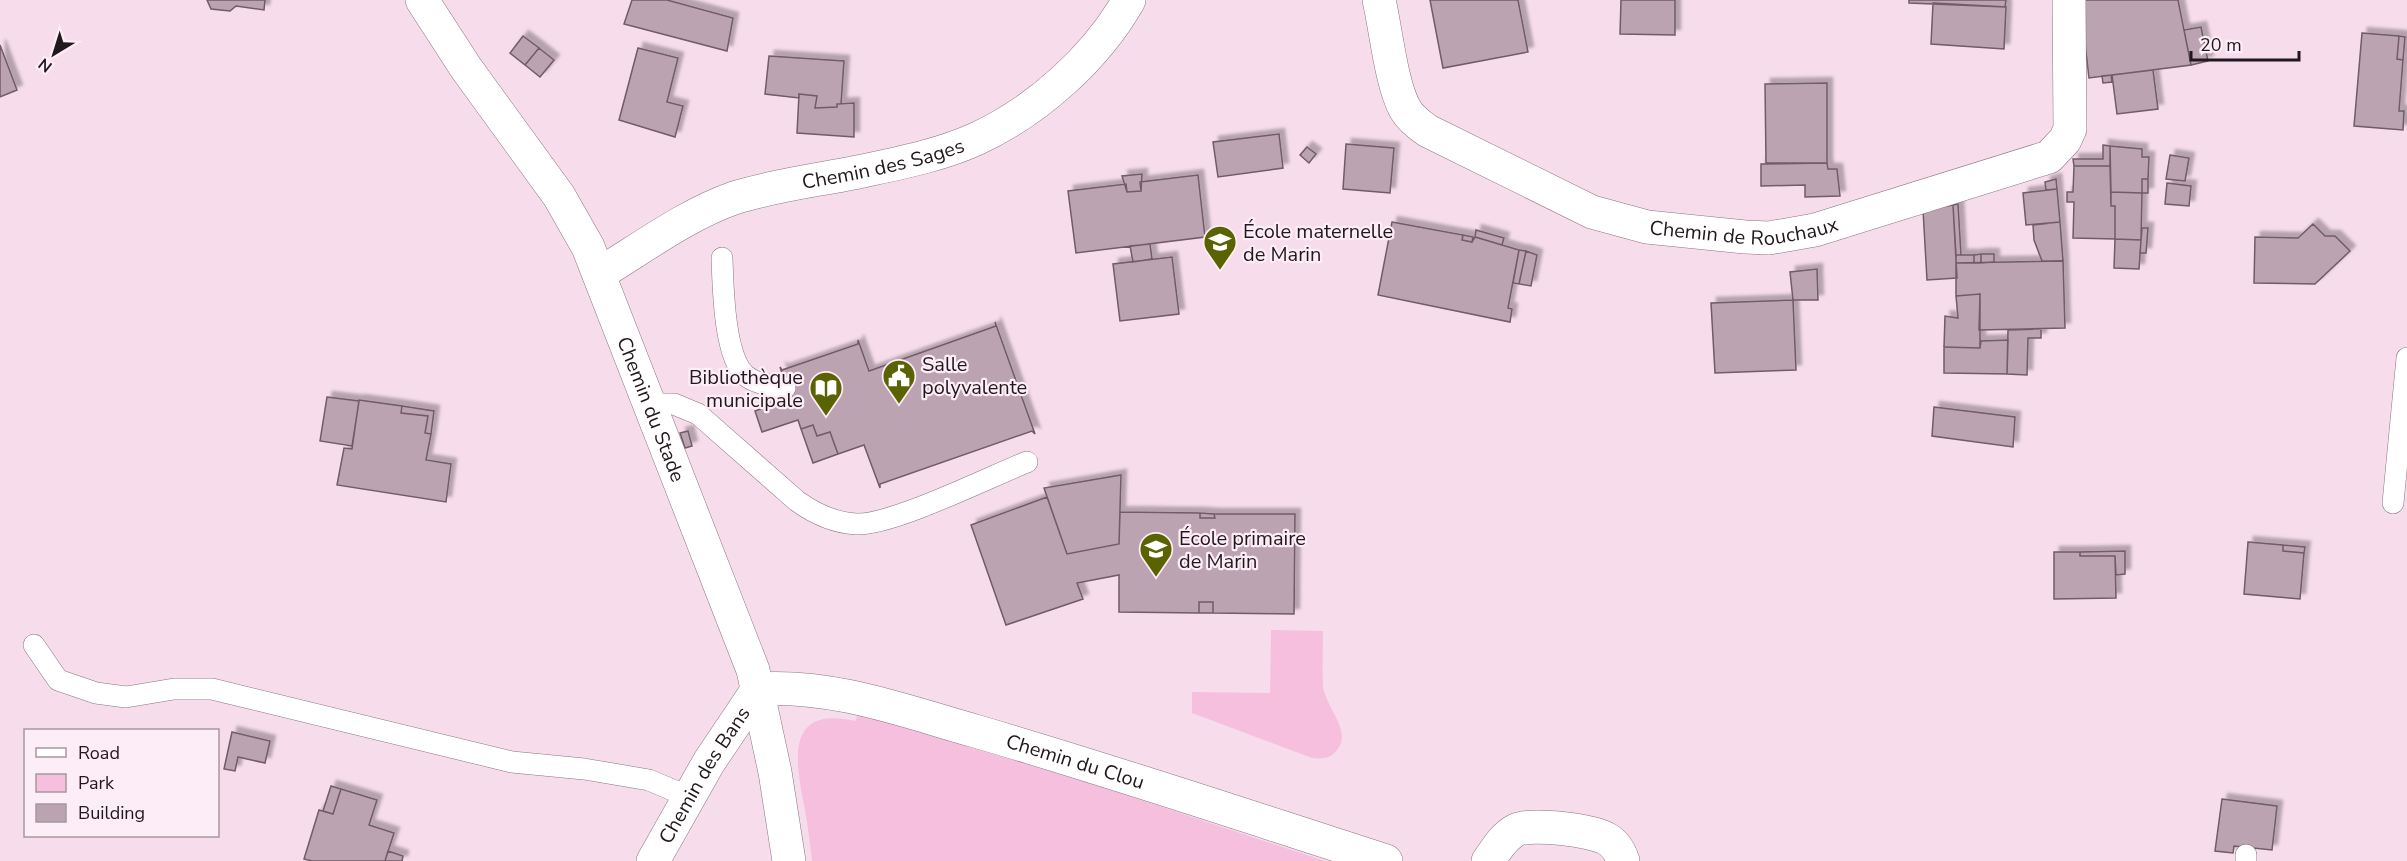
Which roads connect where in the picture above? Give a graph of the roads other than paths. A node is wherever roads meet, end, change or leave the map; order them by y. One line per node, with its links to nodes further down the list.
1 (422, 0): 6 (street, Chemin du Stade)
2 (1129, 0): 6 (street, Chemin des Sages)
3 (1379, 0): 4 (street, Chemin de Rouchaux)
4 (2069, 0)
5 (722, 258): 8 (lane)
6 (599, 274): 9 (street, Chemin du Stade)
7 (2407, 358): 11 (lane)
8 (784, 388)
9 (651, 404): 10 (lane); 13 (street, Chemin du Stade)
10 (1027, 462)
11 (2392, 502)
12 (34, 645): 14 (lane)
13 (758, 689): 14 (street, Chemin des Bans); 15 (street, Chemin du Clou); 17 (street, Chemin du Stade)
14 (689, 797): 16 (street, Chemin des Bans)
15 (1377, 860)
16 (653, 861)
17 (789, 861)
18 (1488, 861): 19 (street)
19 (1623, 861)

